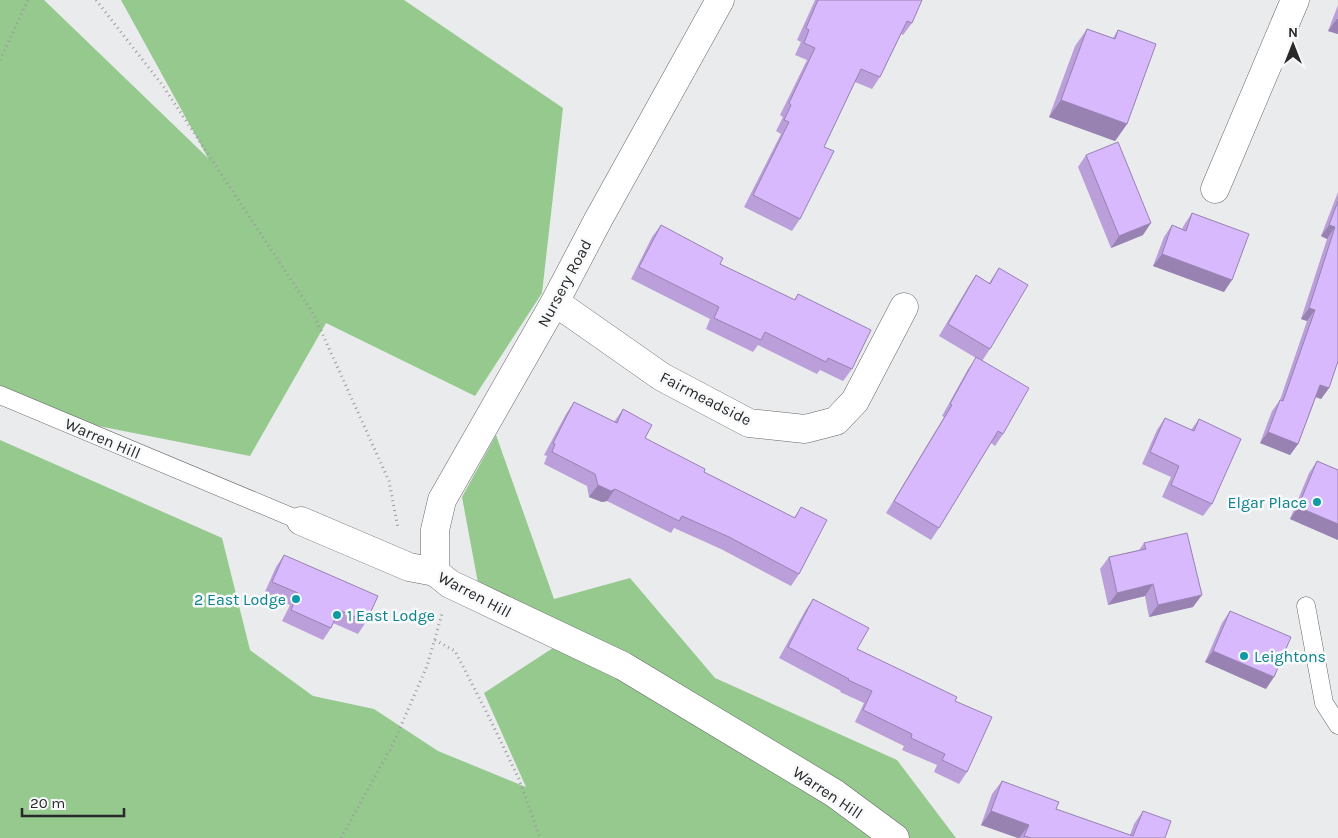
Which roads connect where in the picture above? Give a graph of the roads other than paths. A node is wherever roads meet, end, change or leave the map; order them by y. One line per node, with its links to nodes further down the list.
1 (720, 0): 4 (street, Nursery Road)
2 (1295, 0): 3 (street)
3 (1215, 190)
4 (555, 302): 5 (street, Fairmeadside); 8 (street, Nursery Road)
5 (904, 307)
6 (0, 395): 7 (lane, Warren Hill)
7 (301, 521): 8 (street, Warren Hill)
8 (442, 578): 11 (street, Warren Hill)
9 (1306, 606): 10 (lane)
10 (1338, 725)
11 (895, 838)

